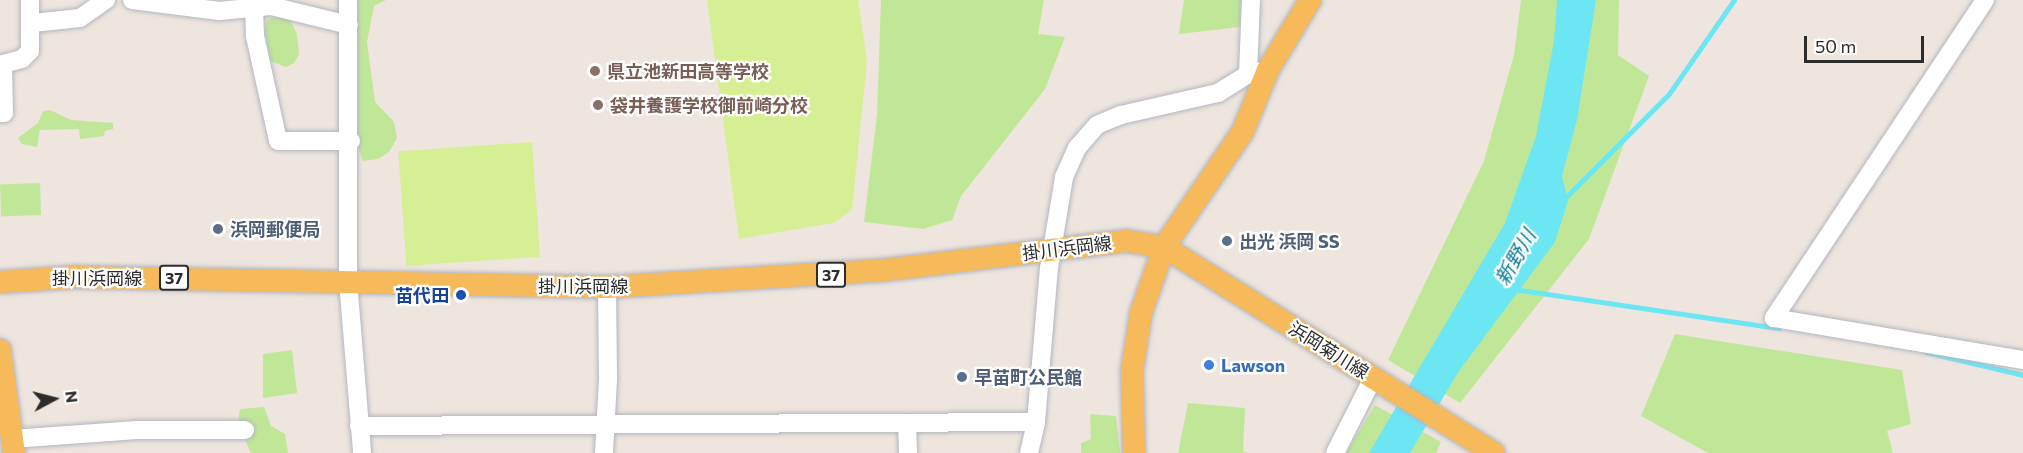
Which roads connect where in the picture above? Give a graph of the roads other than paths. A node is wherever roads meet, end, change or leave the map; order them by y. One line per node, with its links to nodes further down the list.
1 (30, 0): 9 (street)
2 (106, 0): 9 (street)
3 (132, 0): 8 (street)
4 (348, 0): 10 (street)
5 (1251, 0): 11 (street)
6 (1310, 0): 11 (main road)
7 (1985, 0): 20 (street)
8 (255, 8): 10 (street); 13 (street)
9 (33, 22): 12 (street)
10 (349, 25): 13 (street)
11 (1258, 72): 14 (main road); 15 (street)
12 (0, 113)
13 (351, 141): 16 (street)
14 (1164, 247): 15 (main road, 掛川浜岡線 / 37); 21 (main road, 浜岡菊川線); 32 (main road)
15 (1054, 249): 18 (main road, 掛川浜岡線 / 37); 22 (street)
16 (348, 281): 17 (main road, 掛川浜岡線 / 37); 18 (main road, 掛川浜岡線 / 37); 24 (street)
17 (0, 282)
18 (607, 287): 25 (street)
19 (0, 350): 27 (main road)
20 (2023, 360)
21 (1376, 380): 33 (street); 34 (main road, 浜岡菊川線)
22 (1036, 422): 23 (street); 31 (street)
23 (907, 423): 25 (street); 30 (street)
24 (358, 426): 25 (street); 28 (street)
25 (607, 426): 29 (street)
26 (245, 430): 27 (street)
27 (13, 446)
28 (362, 453)
29 (604, 453)
30 (908, 453)
31 (1029, 453)
32 (1134, 453)
33 (1335, 453)
34 (1494, 453)

